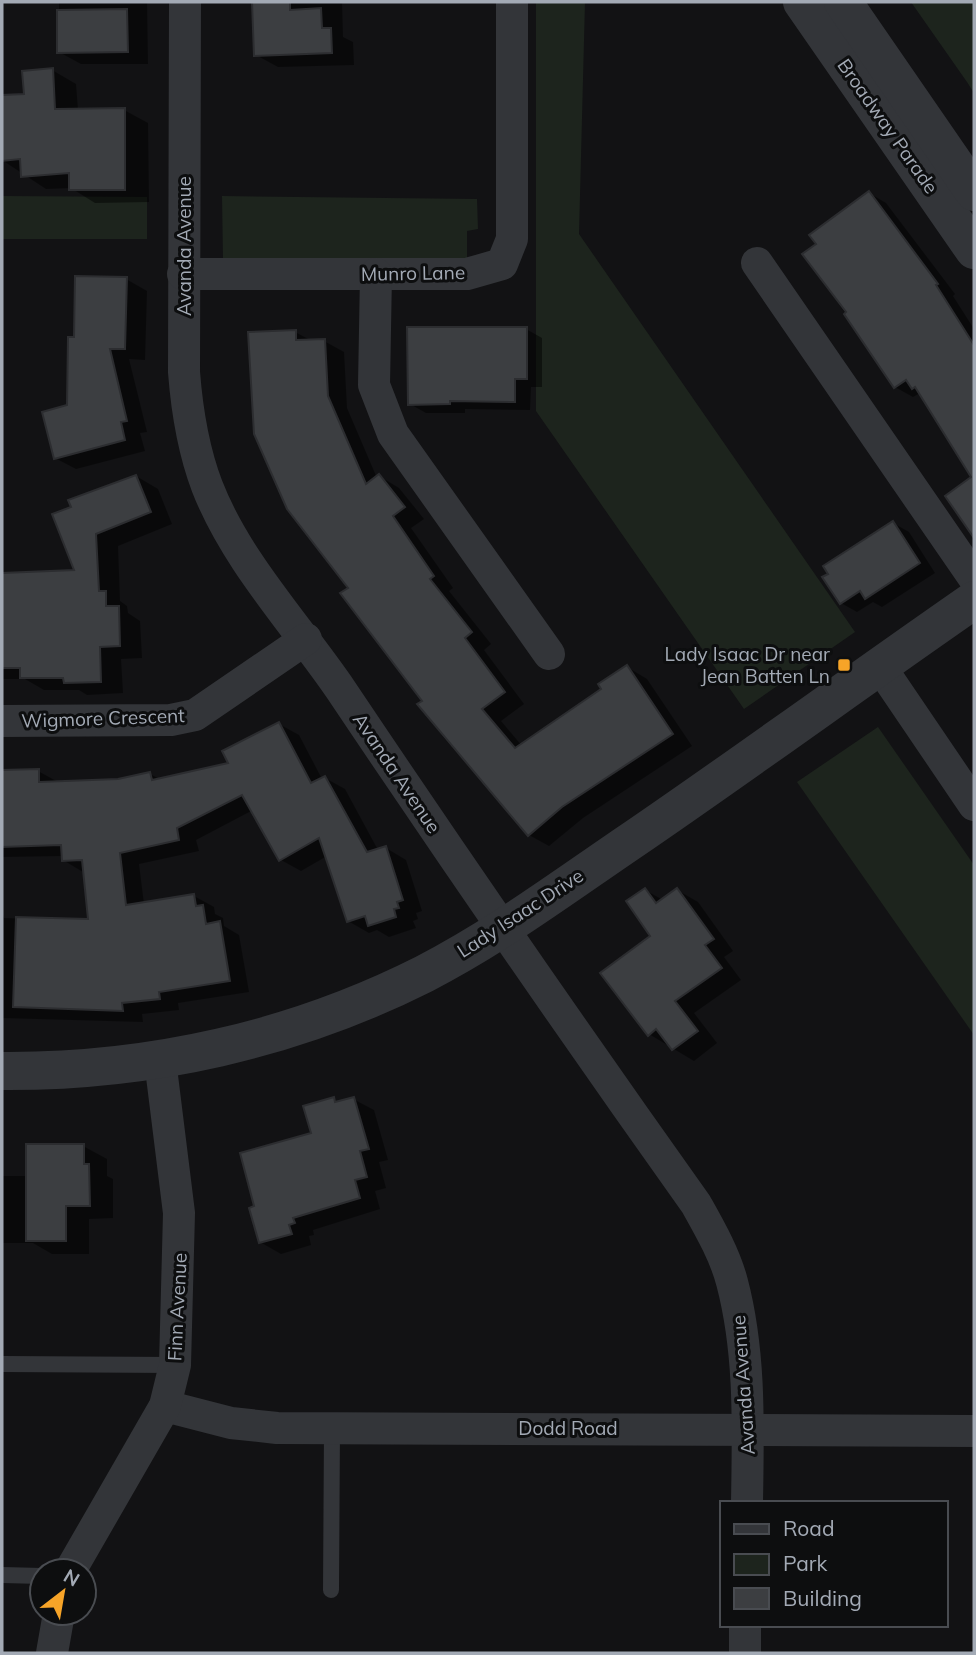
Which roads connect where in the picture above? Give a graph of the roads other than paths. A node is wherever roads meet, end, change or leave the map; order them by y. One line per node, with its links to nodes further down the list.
1 (185, 2): 8 (street, Avanda Avenue)
2 (512, 2): 9 (street, Munro Lane)
3 (802, 2): 6 (street, Broadway Parade)
4 (843, 2): 5 (street, Broadway Parade)
5 (974, 192)
6 (974, 250)
7 (757, 263): 10 (street)
8 (183, 274): 9 (street, Munro Lane); 12 (street, Avanda Avenue)
9 (376, 274): 13 (street)
10 (974, 578)
11 (974, 600): 14 (street, Lady Isaac Drive)
12 (306, 639): 15 (street, Wigmore Crescent); 17 (street, Avanda Avenue)
13 (549, 654)
14 (879, 666): 16 (street); 17 (street, Lady Isaac Drive)
15 (2, 721)
16 (974, 805)
17 (503, 927): 18 (street, Lady Isaac Drive); 24 (street, Avanda Avenue)
18 (160, 1060): 19 (street, Lady Isaac Drive); 21 (street, Finn Avenue)
19 (2, 1071)
20 (2, 1364): 21 (lane)
21 (176, 1365): 22 (street, Finn Avenue)
22 (165, 1406): 23 (street, Dodd Road); 27 (street, Finn Avenue)
23 (332, 1428): 24 (street, Dodd Road); 30 (lane)
24 (748, 1428): 25 (street, Dodd Road); 26 (street, Avanda Avenue)
25 (974, 1432)
26 (747, 1501)
27 (78, 1557)
28 (2, 1575): 29 (lane)
29 (28, 1576)
30 (331, 1590)
31 (56, 1627): 33 (street)
32 (745, 1627): 34 (street)
33 (52, 1653)
34 (745, 1653)

